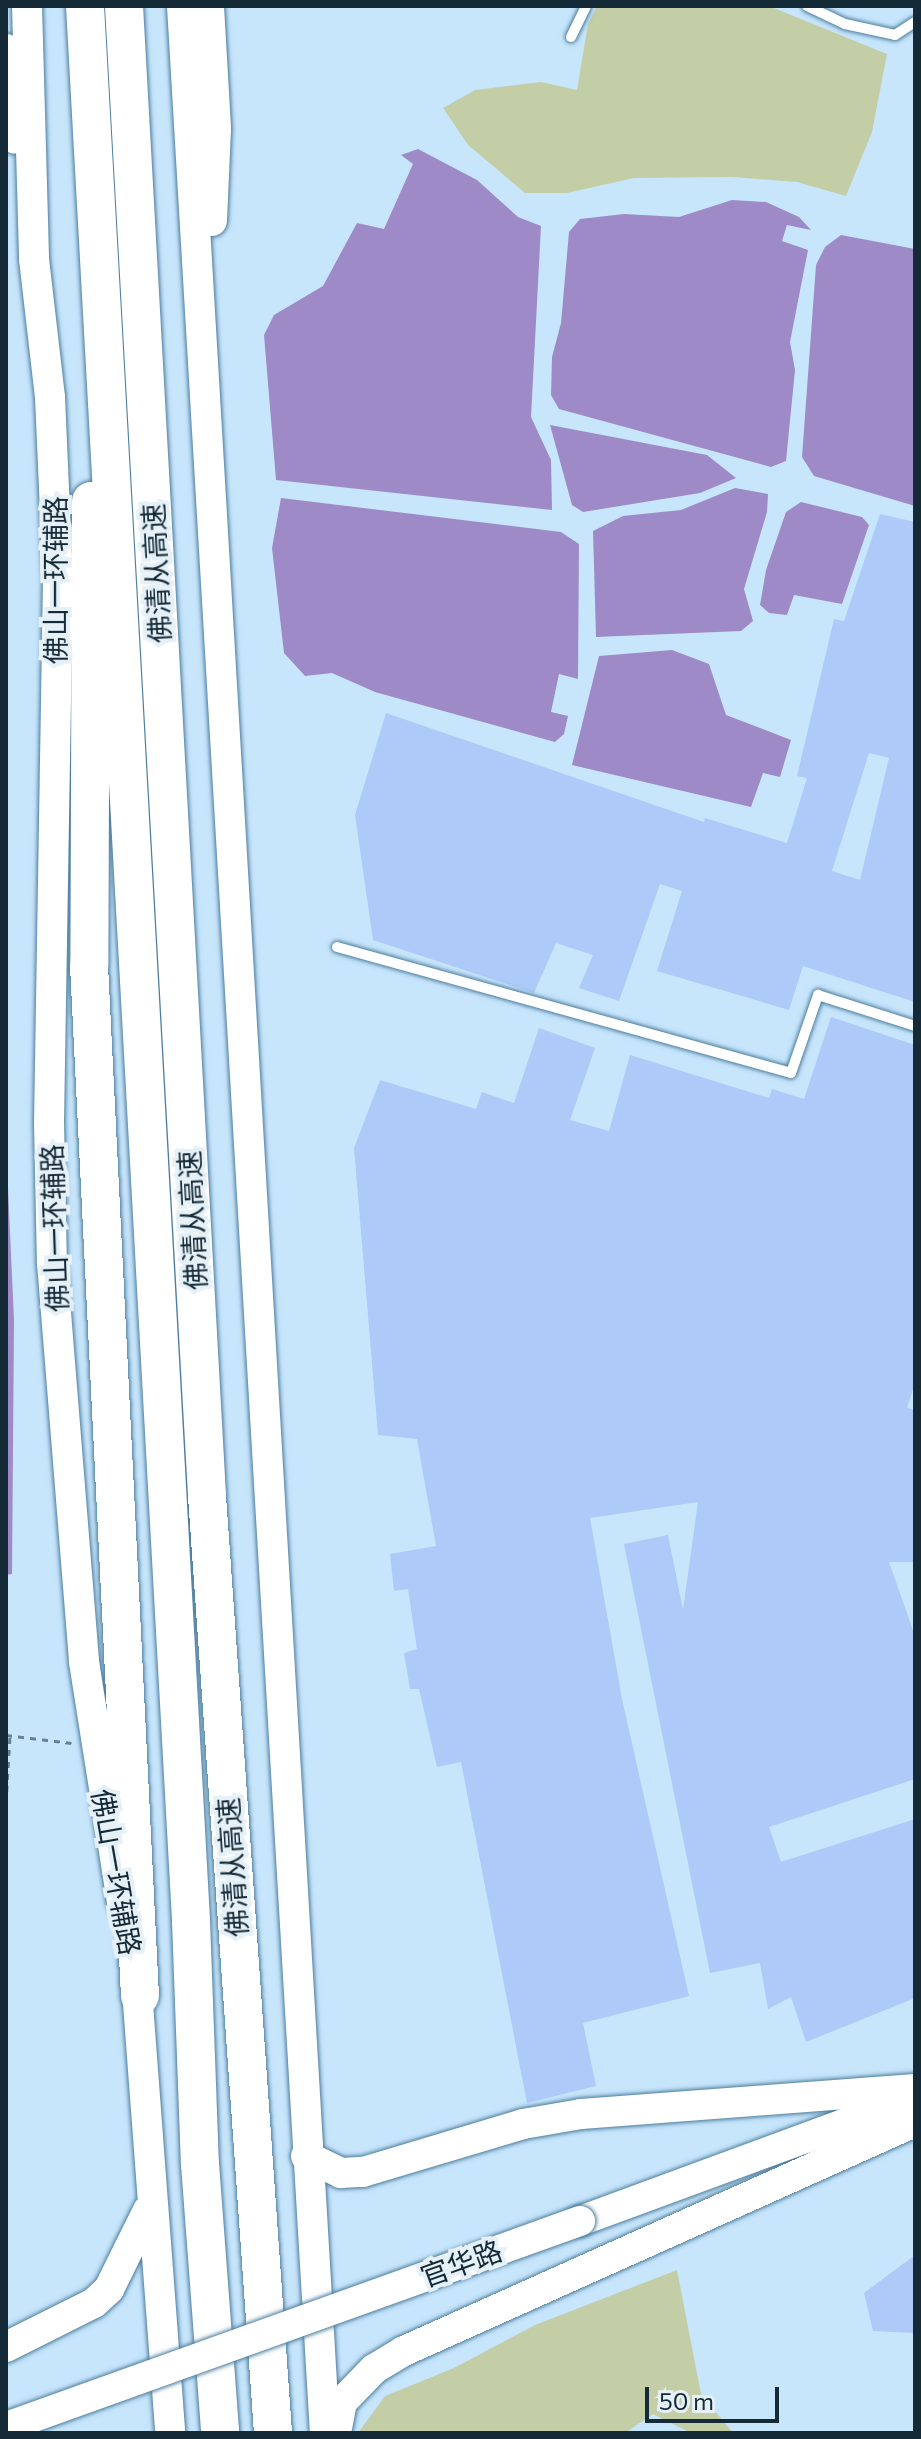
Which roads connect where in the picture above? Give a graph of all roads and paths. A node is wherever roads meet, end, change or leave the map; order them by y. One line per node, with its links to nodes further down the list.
1 (27, 6): 11 (main road, 佛山一环辅路)
2 (85, 6): 12 (highway, 佛清从高速)
3 (124, 6): 29 (highway, 佛清从高速)
4 (182, 6): 13 (main road)
5 (209, 6): 13 (main road)
6 (586, 6): 9 (lane)
7 (807, 6): 8 (lane)
8 (915, 22)
9 (571, 37)
10 (6, 49): 11 (main road, 佛山一环辅路)
11 (34, 259): 17 (main road, 佛山一环辅路)
12 (100, 290): 19 (highway); 28 (highway, 佛清从高速)
13 (204, 375): 23 (main road)
14 (337, 947): 15 (lane)
15 (915, 1026)
16 (8, 1735): 17 (path); 18 (path)
17 (96, 1746): 19 (main road, 佛山一环辅路)
18 (6, 1803)
19 (140, 1996): 24 (main road, 佛山一环辅路)
20 (915, 2089): 23 (main road)
21 (915, 2099): 26 (main road, 官华路, bridge)
22 (915, 2122): 31 (main road)
23 (306, 2156): 30 (main road)
24 (151, 2192): 25 (main road); 27 (main road, 佛山一环辅路)
25 (6, 2347)
26 (6, 2427)
27 (170, 2433)
28 (220, 2433)
29 (273, 2433)
30 (325, 2433)
31 (336, 2433)

